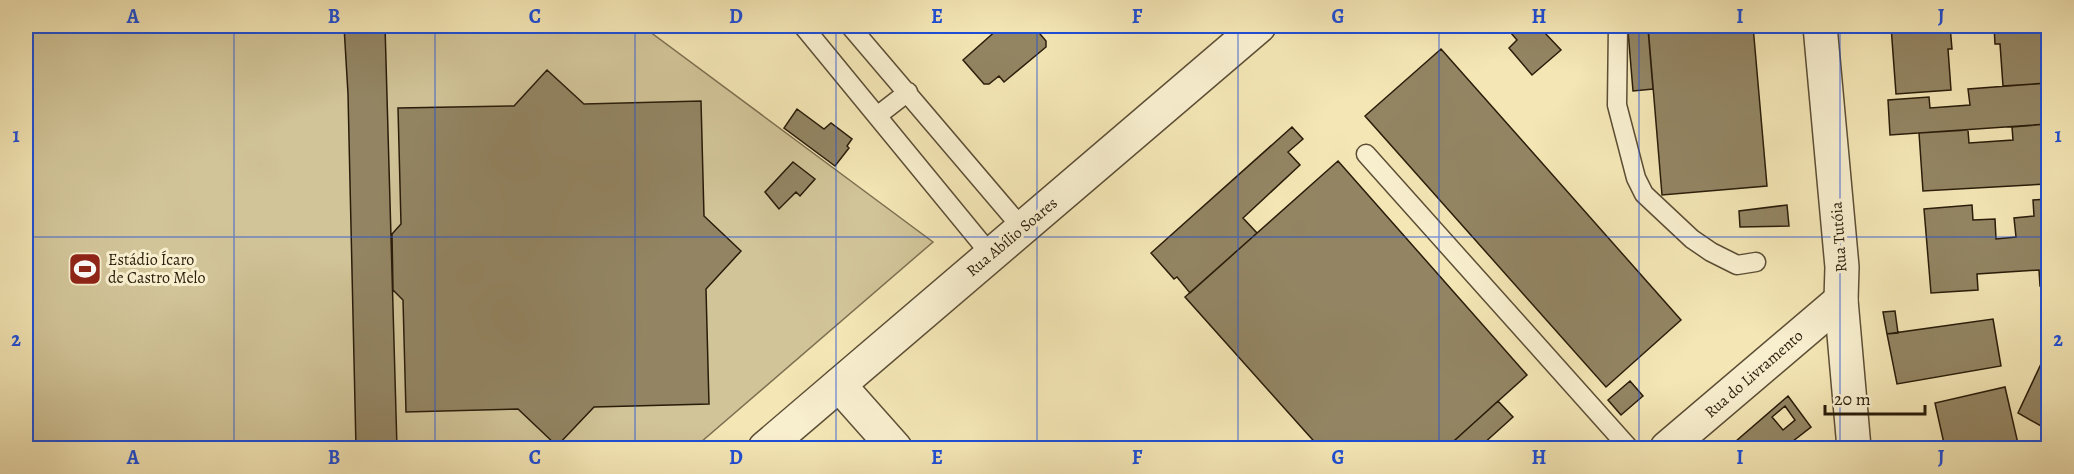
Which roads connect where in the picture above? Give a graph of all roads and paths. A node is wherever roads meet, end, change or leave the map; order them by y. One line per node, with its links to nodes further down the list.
1 (803, 26): 7 (lane)
2 (850, 26): 6 (lane)
3 (1259, 26): 9 (street, Rua Abílio Soares)
4 (1618, 26): 11 (lane)
5 (1820, 26): 12 (street, Rua Tutóia)
6 (908, 92): 7 (lane); 9 (lane)
7 (877, 116): 10 (lane)
8 (1366, 154): 16 (lane)
9 (1022, 228): 10 (street, Rua Abílio Soares)
10 (991, 255): 13 (street, Rua Abílio Soares)
11 (1756, 262)
12 (1841, 300): 17 (street, Rua do Livramento); 18 (street, Rua Tutóia)
13 (839, 385): 14 (street, Rua Abílio Soares); 15 (street)
14 (765, 448)
15 (895, 448)
16 (1629, 448)
17 (1667, 448)
18 (1854, 448)

